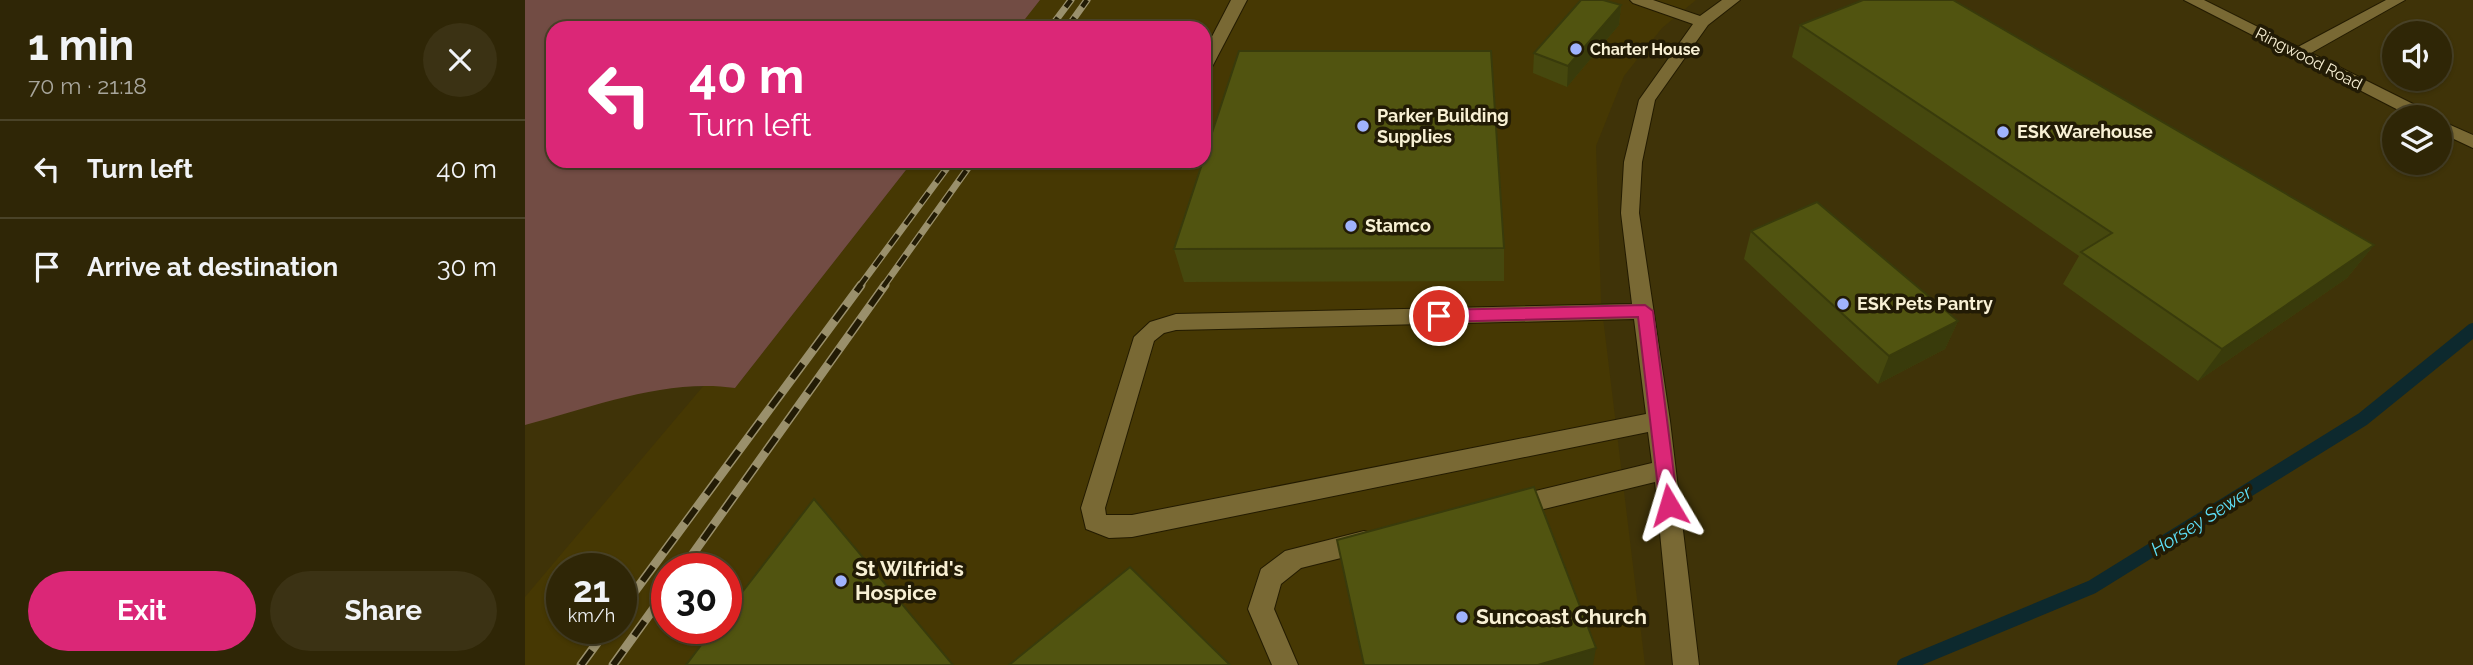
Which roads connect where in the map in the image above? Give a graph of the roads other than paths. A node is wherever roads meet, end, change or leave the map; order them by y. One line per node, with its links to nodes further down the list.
1 (1239, 0): 8 (street)
2 (1638, 0): 6 (street)
3 (1732, 0): 6 (street)
4 (2192, 0): 7 (street, Ringwood Road)
5 (2397, 0): 7 (street)
6 (1702, 22): 12 (street)
7 (2298, 53): 9 (street, Ringwood Road)
8 (1211, 54)
9 (2401, 105)
10 (2452, 132): 11 (street)
11 (2473, 142)
12 (1645, 311): 13 (street); 13 (street)
13 (1659, 421): 14 (street)
14 (1665, 470): 15 (street); 18 (street)
15 (1493, 511)
16 (1387, 537): 17 (street)
17 (1285, 665)
18 (1686, 665)

